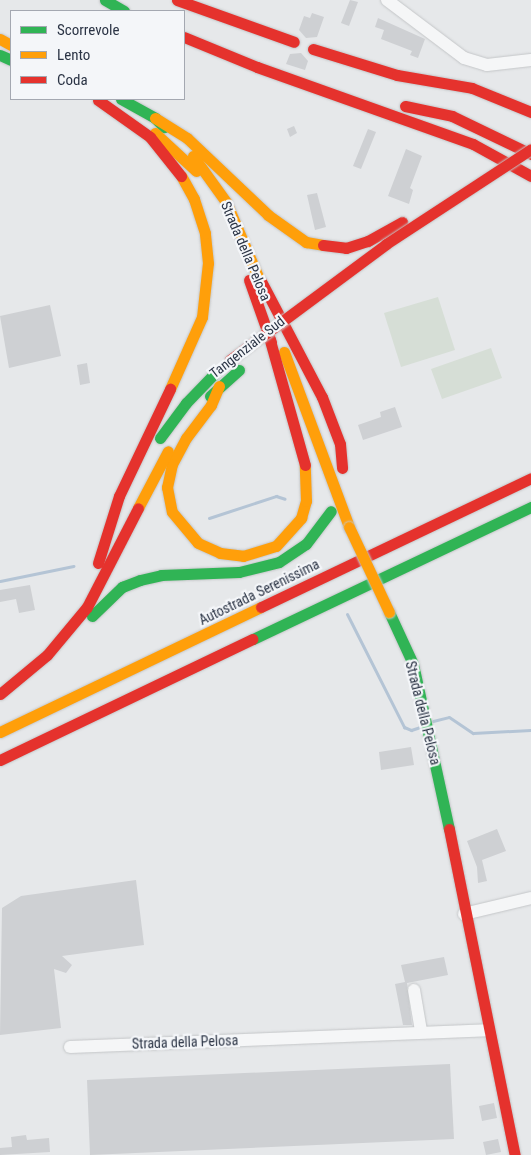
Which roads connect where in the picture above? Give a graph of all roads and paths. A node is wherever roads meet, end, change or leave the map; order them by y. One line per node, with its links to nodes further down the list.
1 (105, 0): 5 (main road)
2 (176, 0): 4 (main road)
3 (387, 0): 9 (street)
4 (201, 5): 7 (main road)
5 (122, 10)
6 (185, 37): 11 (main road)
7 (294, 42)
8 (313, 48): 10 (main road)
9 (531, 60)
10 (398, 75): 12 (main road); 15 (main road)
11 (332, 92): 18 (main road); 20 (main road)
12 (443, 96)
13 (96, 100): 23 (main road, Strada della Pelosa); 36 (main road)
14 (123, 100): 16 (main road, Strada della Pelosa)
15 (531, 112)
16 (155, 118): 21 (main road); 24 (main road, Strada della Pelosa)
17 (531, 149): 21 (main road, Tangenziale Sud, bridge)
18 (531, 154)
19 (531, 164): 22 (main road)
20 (531, 176)
21 (484, 177): 36 (main road, Tangenziale Sud, bridge)
22 (458, 212)
23 (222, 213): 26 (main road, Tangenziale Sud)
24 (261, 281): 29 (main road, Strada della Pelosa); 31 (main road)
25 (302, 324): 27 (main road, Tangenziale Sud)
26 (269, 336): 29 (main road, Strada della Pelosa); 30 (main road)
27 (262, 352)
28 (243, 367): 30 (main road, Tangenziale Sud)
29 (294, 384): 43 (main road, Strada della Pelosa, bridge)
30 (219, 386): 39 (main road, Tangenziale Sud)
31 (342, 468)
32 (531, 470): 37 (main road)
33 (531, 478): 37 (main road, Autostrada Serenissima)
34 (531, 509): 41 (main road)
35 (331, 511): 39 (main road)
36 (98, 563): 38 (main road, Tangenziale Sud)
37 (317, 580): 40 (main road, Autostrada Serenissima)
38 (0, 680)
39 (0, 695)
40 (0, 732)
41 (0, 760)
42 (531, 898): 43 (street)
43 (464, 914): 45 (main road, Strada della Pelosa)
44 (414, 990): 46 (street)
45 (488, 1030): 46 (street, Strada della Pelosa); 48 (main road, Strada della Pelosa)
46 (421, 1032): 47 (street, Strada della Pelosa)
47 (70, 1046)
48 (515, 1155)

